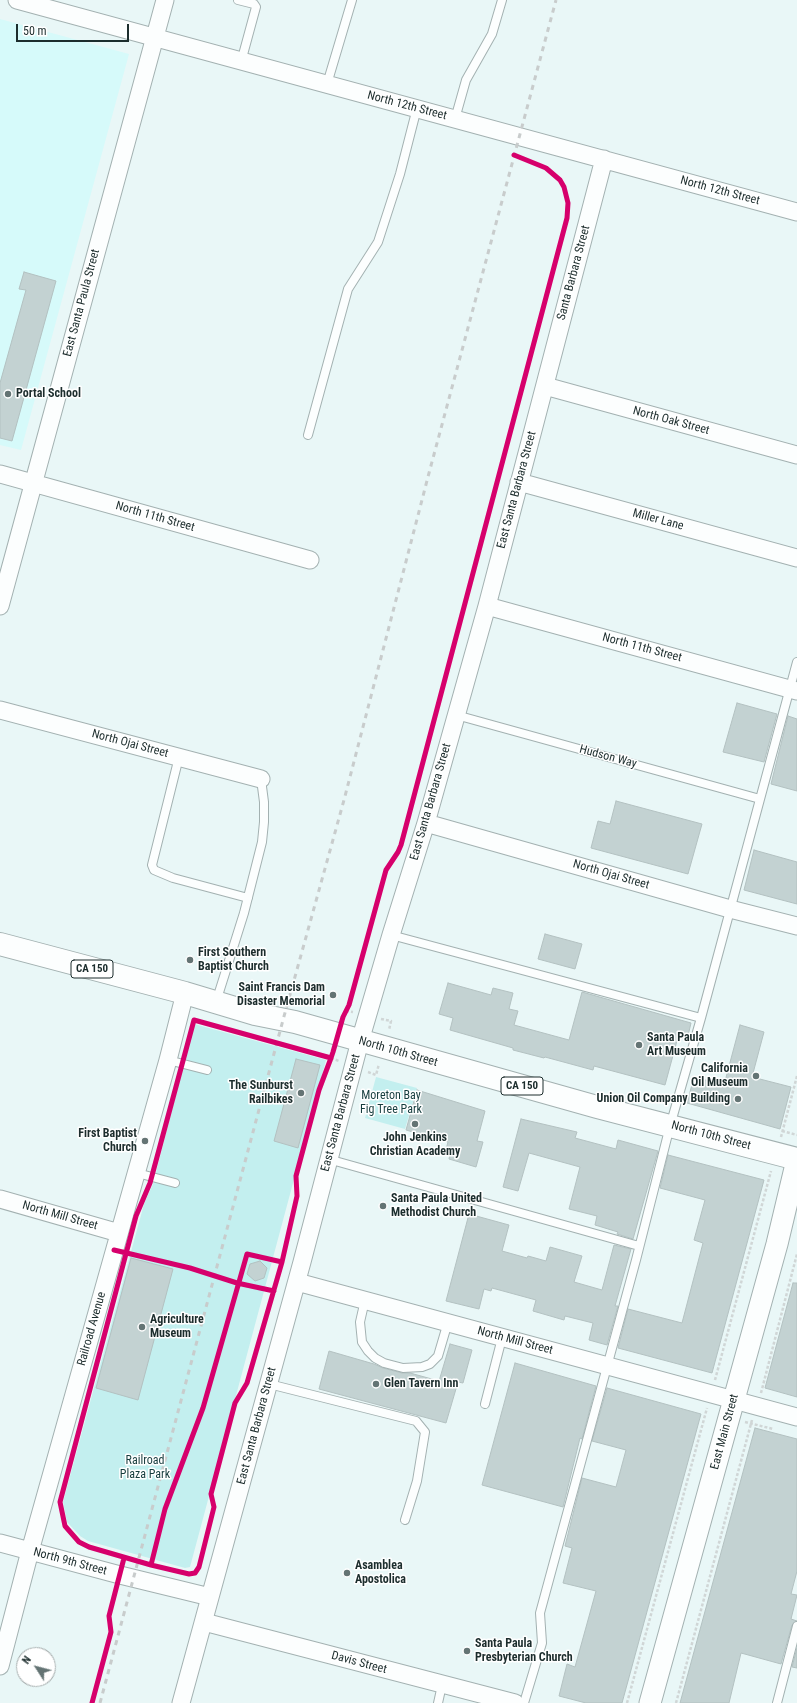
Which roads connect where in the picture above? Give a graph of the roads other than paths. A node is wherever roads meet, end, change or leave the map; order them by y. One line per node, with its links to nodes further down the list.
1 (17, 0): 6 (street, North 12th Street)
2 (166, 0): 6 (street, East Santa Paula Street)
3 (238, 0): 7 (lane)
4 (352, 0): 8 (lane)
5 (502, 0): 10 (lane)
6 (154, 37): 7 (street, North 12th Street); 18 (street, East Santa Paula Street)
7 (241, 62): 8 (street, North 12th Street)
8 (327, 84): 9 (street, North 12th Street)
9 (417, 108): 10 (street, North 12th Street); 14 (lane)
10 (455, 119): 11 (street, North 12th Street)
11 (604, 159): 12 (street, North 12th Street); 13 (street, Santa Barbara Street)
12 (797, 212)
13 (544, 386): 15 (street, North Oak Street); 17 (street, East Santa Barbara Street)
14 (308, 435)
15 (797, 455)
16 (0, 474): 18 (street, North 11th Street)
17 (519, 482): 19 (street, Miller Lane); 22 (street, East Santa Barbara Street)
18 (33, 483): 20 (street, North 11th Street); 21 (street, East Santa Paula Street)
19 (797, 558)
20 (310, 560)
21 (0, 606)
22 (486, 606): 24 (street, North 11th Street); 26 (street, East Santa Barbara Street)
23 (797, 662): 24 (lane)
24 (793, 690): 29 (lane)
25 (0, 710): 27 (street, North Ojai Street)
26 (456, 715): 29 (lane, Hudson Way); 30 (street, East Santa Barbara Street)
27 (179, 757): 28 (street, North Ojai Street); 31 (lane)
28 (261, 779): 31 (lane)
29 (760, 799): 32 (lane)
30 (426, 823): 32 (street, North Ojai Street); 34 (street, East Santa Barbara Street)
31 (248, 898): 37 (lane)
32 (730, 909): 33 (street, North Ojai Street); 38 (lane)
33 (797, 926)
34 (391, 935): 38 (lane); 39 (street, East Santa Barbara Street)
35 (0, 944): 36 (main road, North 10th Street / CA 150)
36 (185, 993): 37 (main road, North 10th Street / CA 150); 40 (street, Railroad Avenue)
37 (216, 1003): 39 (main road, North 10th Street / CA 150)
38 (701, 1018): 42 (lane)
39 (360, 1040): 42 (main road, North 10th Street / CA 150); 43 (street, East Santa Barbara Street)
40 (168, 1060): 41 (lane); 45 (street, Railroad Avenue)
41 (207, 1070)
42 (670, 1126): 44 (main road, North 10th Street / CA 150); 49 (lane)
43 (328, 1159): 49 (lane); 50 (street, East Santa Barbara Street)
44 (797, 1160): 56 (street, East Main Street)
45 (137, 1173): 46 (lane); 48 (street, Railroad Avenue)
46 (175, 1183)
47 (0, 1199): 48 (street, North Mill Street)
48 (119, 1233): 61 (street, Railroad Avenue)
49 (639, 1246): 54 (lane)
50 (297, 1282): 51 (street, North Mill Street); 55 (street, East Santa Barbara Street)
51 (365, 1300): 52 (street, North Mill Street); 52 (lane)
52 (448, 1322): 53 (street, North Mill Street)
53 (502, 1338): 54 (street, North Mill Street); 57 (lane)
54 (607, 1365): 56 (street, North Mill Street); 70 (lane)
55 (269, 1384): 59 (lane); 62 (street, East Santa Barbara Street)
56 (733, 1399): 58 (street, North Mill Street); 71 (street, East Main Street)
57 (485, 1404)
58 (797, 1417)
59 (405, 1520)
60 (0, 1543): 61 (street, North 9th Street)
61 (30, 1551): 62 (street, North 9th Street); 65 (street, Railroad Avenue)
62 (210, 1597): 63 (street, East Santa Barbara Street)
63 (204, 1622): 66 (street, Davis Street); 67 (street, East Santa Barbara Street)
64 (797, 1626): 72 (lane)
65 (0, 1666)
66 (442, 1685): 68 (lane); 69 (street, Davis Street)
67 (181, 1703)
68 (438, 1703)
69 (515, 1703)
70 (524, 1703)
71 (650, 1703)
72 (777, 1703)

